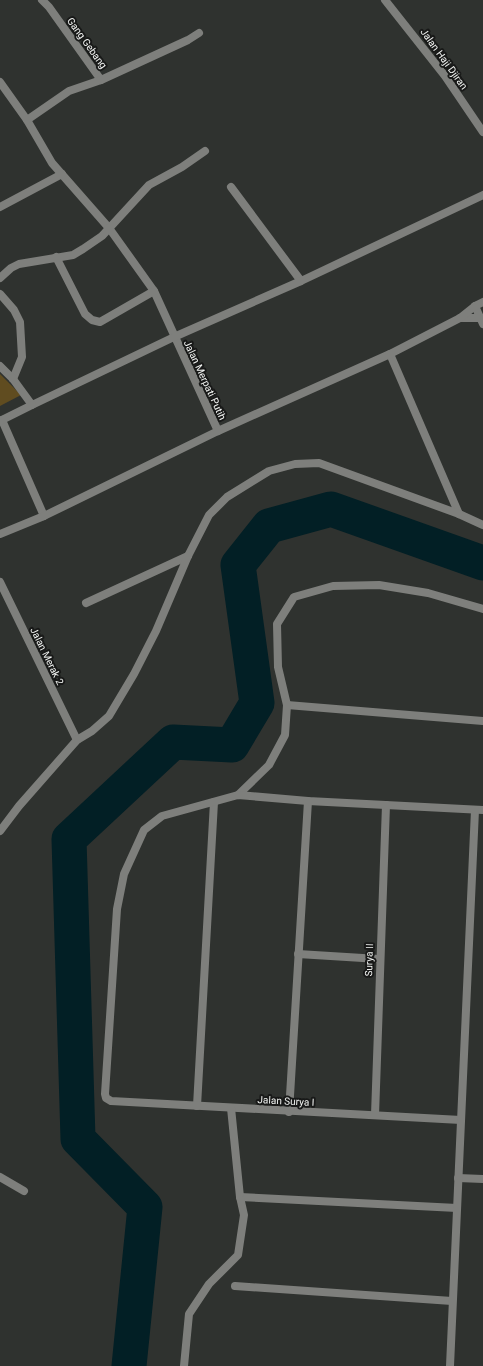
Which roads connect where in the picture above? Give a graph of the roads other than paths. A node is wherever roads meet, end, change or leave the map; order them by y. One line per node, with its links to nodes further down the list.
1 (42, 0): 4 (street, Gang Gebang)
2 (385, 0): 7 (street, Jalan Haji Djiran)
3 (199, 34): 4 (street)
4 (101, 80): 6 (street)
5 (0, 82): 6 (street, Jalan Merpati Putih)
6 (26, 120): 9 (street, Jalan Merpati Putih)
7 (483, 132)
8 (205, 151): 13 (street)
9 (62, 174): 12 (street); 13 (street, Jalan Merpati Putih)
10 (231, 187): 16 (street)
11 (483, 195): 16 (street)
12 (0, 207)
13 (109, 228): 14 (street); 17 (street, Jalan Merpati Putih)
14 (56, 257): 15 (street); 17 (street)
15 (0, 278)
16 (301, 281): 23 (street)
17 (154, 291): 23 (street, Jalan Merpati Putih)
18 (0, 294): 26 (street)
19 (483, 302): 20 (street)
20 (475, 306): 21 (street); 22 (street)
21 (460, 318): 22 (street); 24 (street)
22 (482, 320)
23 (174, 337): 27 (street); 29 (street, Jalan Merpati Putih)
24 (390, 354): 29 (street); 30 (street)
25 (0, 366): 26 (street)
26 (13, 379): 27 (street)
27 (32, 406): 28 (street)
28 (1, 420): 31 (street)
29 (218, 431): 31 (street)
30 (459, 514): 32 (street); 34 (street)
31 (44, 516): 33 (street)
32 (483, 525)
33 (0, 534)
34 (188, 556): 36 (street); 40 (street)
35 (0, 582): 40 (street, Jalan Merak 2)
36 (86, 603)
37 (483, 609): 38 (street)
38 (287, 705): 39 (street); 41 (street)
39 (483, 721)
40 (77, 740): 46 (street)
41 (238, 795): 42 (street); 43 (street)
42 (308, 801): 44 (street); 47 (street)
43 (214, 802): 49 (street); 49 (street, Jalan Surya I)
44 (386, 805): 45 (street); 48 (street, Surya II)
45 (479, 810): 53 (street)
46 (0, 831)
47 (298, 954): 48 (street); 51 (street)
48 (379, 959): 52 (street, Surya II)
49 (197, 1106): 50 (street, Jalan Surya I)
50 (231, 1108): 51 (street, Jalan Surya I); 58 (street)
51 (289, 1112): 52 (street, Jalan Surya I)
52 (375, 1116): 53 (street, Jalan Surya I)
53 (461, 1120): 55 (street)
54 (0, 1177): 57 (street)
55 (458, 1178): 56 (street); 59 (street)
56 (483, 1179)
57 (24, 1191)
58 (240, 1197): 59 (street); 62 (street)
59 (457, 1208): 61 (street)
60 (235, 1286): 61 (street)
61 (452, 1301): 63 (street)
62 (184, 1366)
63 (450, 1366)

